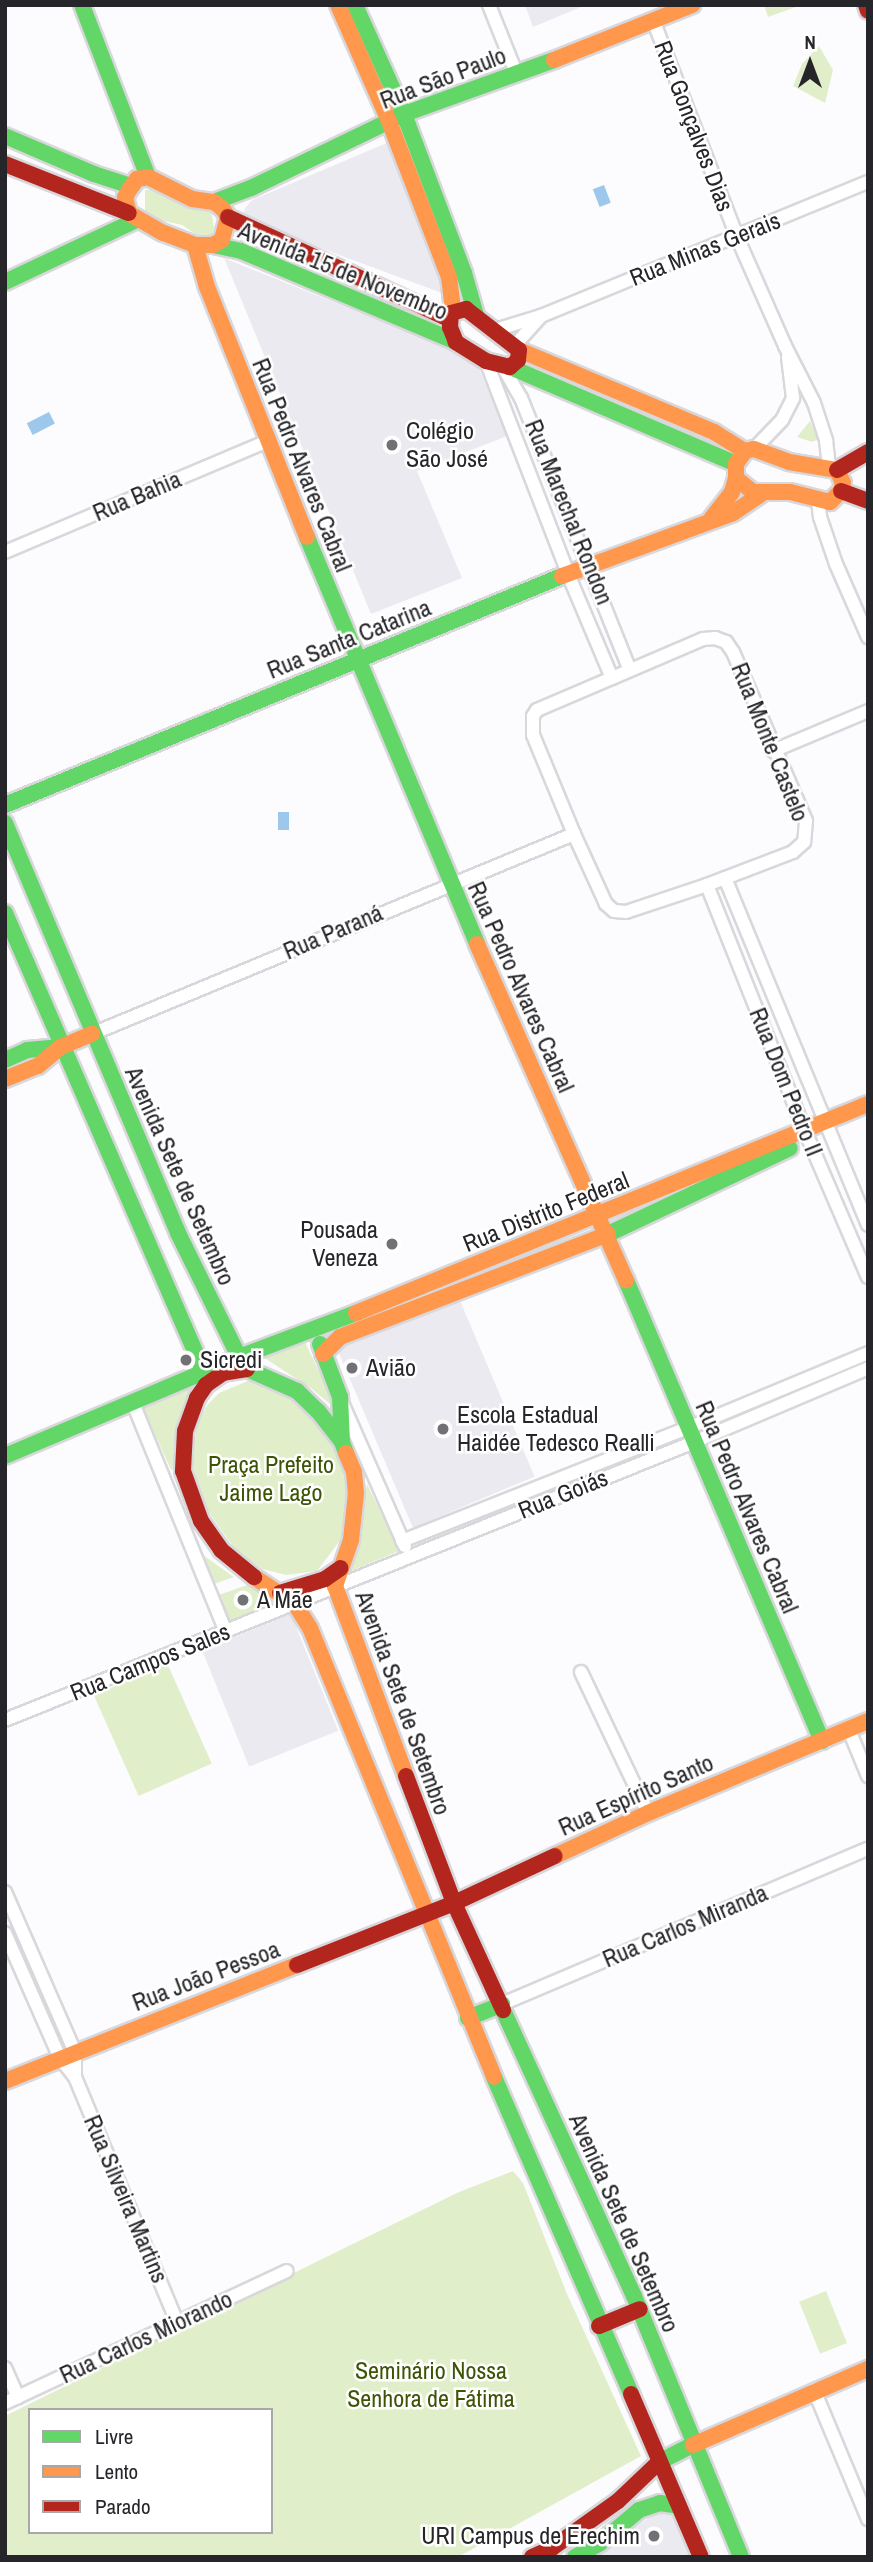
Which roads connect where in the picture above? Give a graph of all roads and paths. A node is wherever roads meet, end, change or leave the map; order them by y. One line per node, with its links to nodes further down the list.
1 (82, 5): 16 (main road)
2 (338, 5): 10 (main road)
3 (355, 5): 10 (main road)
4 (489, 5): 9 (street)
5 (692, 5): 8 (main road, Rua São Paulo)
6 (866, 5): 7 (main road)
7 (868, 10)
8 (653, 20): 9 (main road, Rua São Paulo); 23 (street, Rua Gonçalves Dias)
9 (517, 75): 10 (main road, Rua São Paulo)
10 (396, 118): 20 (main road, Rua São Paulo); 27 (main road); 28 (main road)
11 (5, 136): 12 (main road)
12 (45, 152): 14 (main road); 15 (main road)
13 (5, 164): 15 (main road, Avenida 15 de Novembro)
14 (94, 174): 18 (main road); 19 (main road)
15 (34, 177): 19 (main road, Avenida 15 de Novembro)
16 (148, 177): 18 (main road); 20 (main road, Avenida 15 de Novembro)
17 (868, 182): 23 (street, Rua Minas Gerais)
18 (132, 186): 21 (main road)
19 (75, 192): 21 (main road, Avenida 15 de Novembro)
20 (214, 202): 22 (main road, Avenida 15 de Novembro)
21 (133, 216): 25 (main road, Avenida 15 de Novembro); 26 (main road)
22 (228, 217): 24 (main road, Avenida 15 de Novembro); 27 (main road, Avenida 15 de Novembro)
23 (737, 237): 29 (street, Rua Minas Gerais); 32 (street, Rua Gonçalves Dias)
24 (213, 245): 25 (main road, Avenida 15 de Novembro); 31 (main road, Avenida 15 de Novembro)
25 (195, 246): 38 (main road, Rua Pedro Alvares Cabral)
26 (5, 282)
27 (451, 314): 28 (main road, Avenida 15 de Novembro); 31 (main road, Avenida 15 de Novembro)
28 (476, 315): 30 (main road, Avenida 15 de Novembro)
29 (541, 316): 30 (street, Rua Minas Gerais); 33 (street, Rua Minas Gerais)
30 (492, 331): 33 (main road, Avenida 15 de Novembro)
31 (456, 342): 34 (main road, Avenida 15 de Novembro)
32 (785, 346): 40 (street, Rua Gonçalves Dias); 41 (street, Rua Gonçalves Dias)
33 (517, 348): 35 (main road); 36 (main road, Avenida 15 de Novembro)
34 (486, 361): 35 (main road, Avenida 15 de Novembro); 48 (street, Rua Marechal Rondon)
35 (507, 367): 37 (main road, Avenida 15 de Novembro); 46 (street, Rua Marechal Rondon)
36 (685, 419): 37 (main road); 40 (main road, Avenida 15 de Novembro)
37 (676, 439): 40 (main road, Avenida 15 de Novembro)
38 (268, 441): 49 (street, Rua Bahia); 53 (main road, Rua Pedro Alvares Cabral)
39 (868, 452): 41 (main road)
40 (743, 461): 41 (main road, Avenida 15 de Novembro); 43 (main road, Avenida 15 de Novembro); 47 (main road)
41 (833, 469): 42 (main road)
42 (841, 491): 44 (main road); 45 (main road)
43 (764, 492): 44 (main road, Avenida 15 de Novembro); 47 (main road, Rua Santa Catarina)
44 (818, 501): 52 (street)
45 (868, 501)
46 (566, 512): 48 (street); 50 (street, Rua Marechal Rondon)
47 (711, 519): 50 (main road, Rua Santa Catarina)
48 (547, 520): 51 (street, Rua Marechal Rondon)
49 (5, 552)
50 (589, 566): 51 (main road, Rua Santa Catarina); 54 (street, Rua Marechal Rondon)
51 (568, 574): 53 (main road, Rua Santa Catarina); 55 (street, Rua Marechal Rondon)
52 (868, 637)
53 (356, 660): 58 (main road, Rua Santa Catarina); 62 (main road, Rua Pedro Alvares Cabral)
54 (630, 670): 55 (street, Rua Monte Castelo); 57 (street, Rua Monte Castelo)
55 (612, 678): 60 (street, Rua Monte Castelo)
56 (866, 714): 57 (street)
57 (773, 751): 61 (street, Rua Monte Castelo)
58 (5, 805)
59 (5, 823): 65 (main road, Avenida Sete de Setembro)
60 (574, 834): 62 (street, Rua Paraná); 63 (street, Rua Monte Castelo)
61 (725, 878): 63 (street, Rua Monte Castelo); 71 (street, Rua Dom Pedro II)
62 (450, 883): 65 (street, Rua Paraná); 73 (main road, Rua Pedro Alvares Cabral)
63 (707, 885): 72 (street, Rua Dom Pedro II)
64 (5, 913): 66 (main road)
65 (92, 1034): 66 (main road); 75 (main road, Avenida Sete de Setembro)
66 (61, 1047): 67 (main road); 68 (main road); 77 (main road)
67 (5, 1059)
68 (5, 1079)
69 (868, 1104): 71 (main road, Rua Distrito Federal)
70 (868, 1115): 71 (main road, Rua Distrito Federal)
71 (827, 1127): 72 (main road, Rua Distrito Federal); 74 (street, Rua Dom Pedro II)
72 (807, 1135): 73 (main road, Rua Distrito Federal); 76 (main road, Rua Distrito Federal); 78 (street, Rua Dom Pedro II)
73 (598, 1215): 76 (main road, Rua Pedro Alvares Cabral); 79 (main road, Rua Distrito Federal)
74 (868, 1225)
75 (178, 1233): 77 (main road); 82 (main road, Avenida Sete de Setembro)
76 (607, 1236): 80 (main road, Rua Distrito Federal); 88 (main road, Rua Pedro Alvares Cabral)
77 (152, 1249): 84 (main road)
78 (868, 1277)
79 (315, 1331): 80 (main road); 82 (main road, Rua Distrito Federal)
80 (328, 1348): 86 (main road)
81 (868, 1353): 85 (street, Rua Goiás)
82 (243, 1363): 84 (main road); 89 (main road, Avenida Sete de Setembro)
83 (868, 1368): 85 (street, Rua Goiás)
84 (205, 1379): 87 (main road); 93 (main road)
85 (805, 1386): 88 (street, Rua Goiás)
86 (340, 1397): 89 (main road); 94 (street)
87 (133, 1403): 90 (main road); 91 (street)
88 (691, 1435): 92 (street, Rua Goiás); 95 (street, Rua Goiás); 109 (main road, Rua Pedro Alvares Cabral)
89 (345, 1450): 94 (street); 100 (main road, Avenida Sete de Setembro)
90 (5, 1456)
91 (161, 1471): 93 (street); 99 (street)
92 (542, 1485): 95 (street); 97 (street, Rua Goiás)
93 (190, 1490): 96 (main road)
94 (379, 1490): 97 (street)
95 (548, 1499): 98 (street, Rua Goiás)
96 (201, 1521): 99 (street); 102 (main road)
97 (402, 1541): 98 (street)
98 (410, 1555): 101 (street, Rua Goiás)
99 (196, 1560): 104 (street)
100 (341, 1568): 101 (main road, Avenida Sete de Setembro); 102 (main road)
101 (335, 1586): 103 (street, Rua Campos Sales); 114 (main road, Avenida Sete de Setembro)
102 (280, 1593): 103 (main road)
103 (295, 1604): 104 (street, Rua Campos Sales); 115 (main road)
104 (226, 1632): 106 (street, Rua Campos Sales)
105 (581, 1672): 111 (street)
106 (5, 1720)
107 (868, 1721): 108 (main road, Rua Espírito Santo)
108 (849, 1730): 109 (main road, Rua Espírito Santo); 110 (street)
109 (822, 1741): 111 (main road, Rua Espírito Santo)
110 (868, 1776)
111 (648, 1813): 114 (main road, Rua Espírito Santo)
112 (868, 1849): 117 (street, Rua Carlos Miranda)
113 (5, 1892): 119 (street, Rua Silveira Martins)
114 (454, 1903): 115 (main road, Rua Espírito Santo); 117 (main road, Avenida Sete de Setembro)
115 (425, 1914): 118 (main road); 119 (main road, Rua João Pessoa)
116 (5, 1933): 119 (street, Rua Silveira Martins)
117 (502, 2004): 118 (main road); 122 (main road, Avenida Sete de Setembro)
118 (468, 2018): 124 (main road)
119 (68, 2055): 120 (main road, Rua João Pessoa); 123 (street, Rua Silveira Martins)
120 (5, 2081)
121 (287, 2272): 123 (street, Rua Carlos Miorando)
122 (640, 2309): 124 (main road); 129 (main road, Avenida Sete de Setembro)
123 (177, 2322): 128 (street, Rua Carlos Miorando)
124 (599, 2326): 130 (main road)
125 (5, 2368): 128 (street)
126 (868, 2369): 127 (main road)
127 (814, 2390): 129 (main road); 132 (street)
128 (11, 2400)
129 (693, 2445): 130 (main road); 138 (main road, Avenida Sete de Setembro)
130 (659, 2462): 131 (main road); 133 (main road)
131 (679, 2506): 134 (main road); 137 (main road)
132 (868, 2519)
133 (580, 2528): 134 (main road); 135 (main road)
134 (591, 2548): 136 (main road)
135 (532, 2557)
136 (575, 2557)
137 (701, 2557)
138 (741, 2557)

